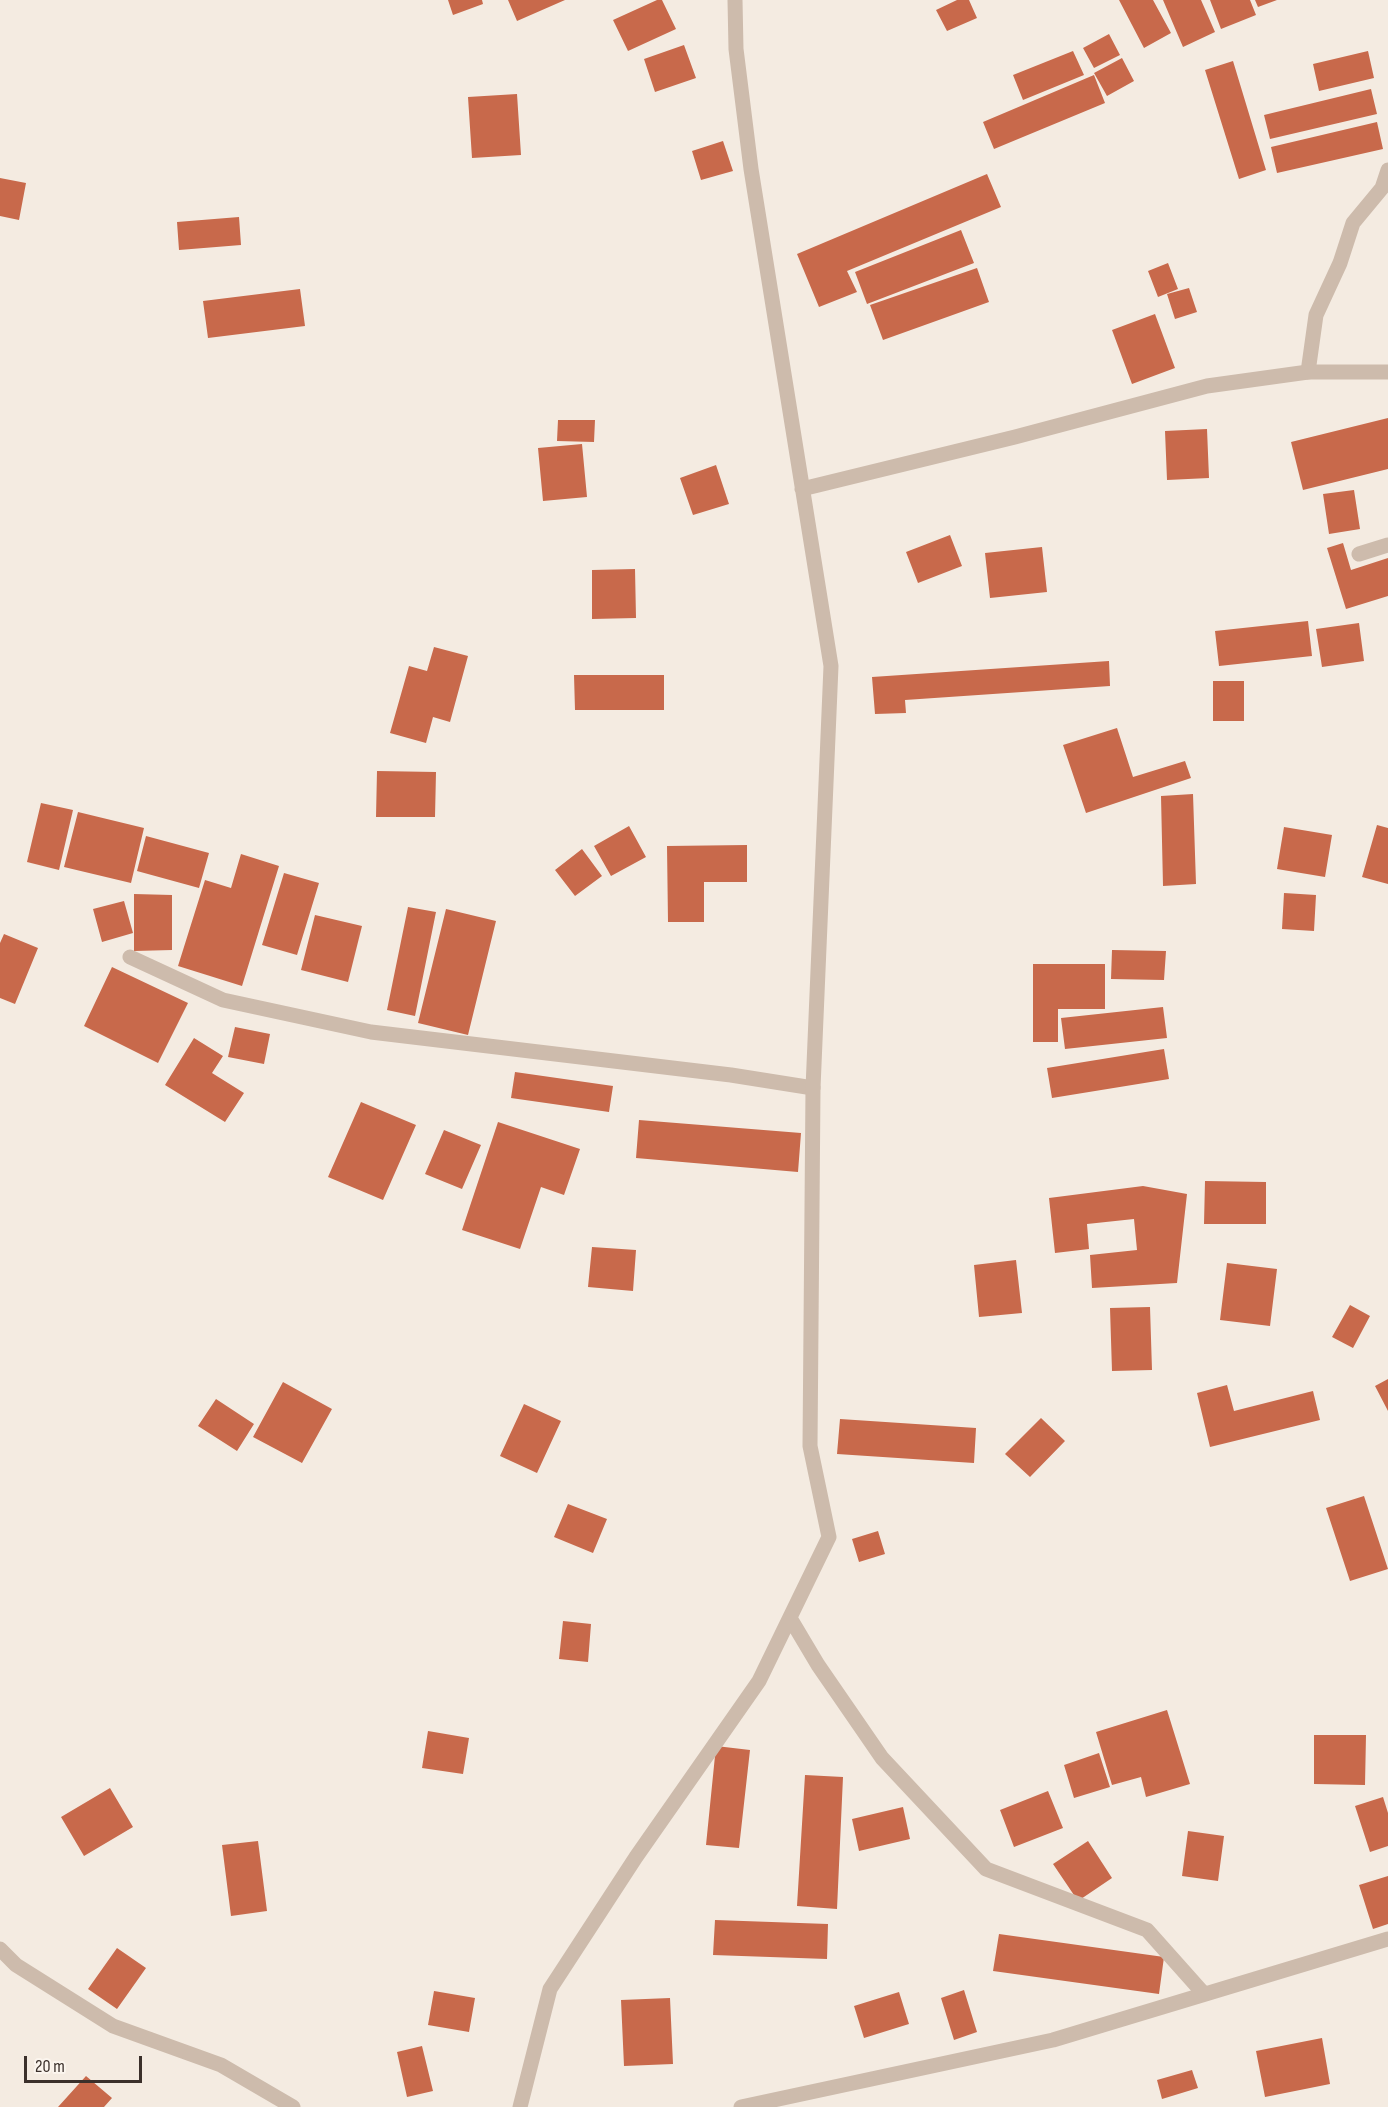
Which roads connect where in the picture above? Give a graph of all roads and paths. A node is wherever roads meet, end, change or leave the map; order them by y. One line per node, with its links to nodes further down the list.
1 (735, 0): 5 (street)
2 (1388, 170): 3 (street)
3 (1308, 372): 4 (street); 5 (street)
4 (1388, 372)
5 (802, 489): 9 (street)
6 (1388, 545): 7 (street)
7 (1359, 554)
8 (130, 957): 9 (street)
9 (813, 1088): 10 (street)
10 (790, 1618): 13 (street); 15 (street)
11 (1388, 1938): 13 (street)
12 (0, 1949): 14 (street)
13 (1204, 1994): 16 (street)
14 (292, 2107)
15 (520, 2107)
16 (741, 2107)

